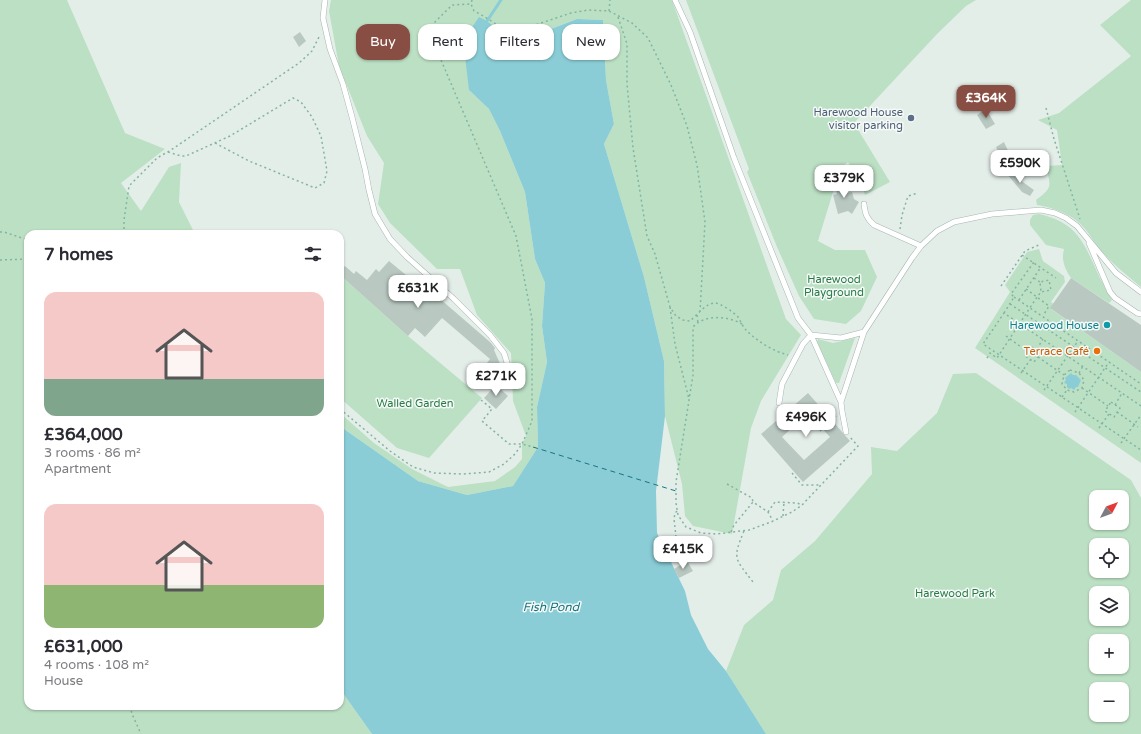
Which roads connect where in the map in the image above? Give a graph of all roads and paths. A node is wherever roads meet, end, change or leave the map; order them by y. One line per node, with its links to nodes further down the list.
1 (325, 0): 75 (lane)
2 (472, 0): 5 (path)
3 (610, 0): 6 (path)
4 (675, 0): 52 (lane)
5 (470, 4): 6 (path); 106 (path)
6 (609, 11): 7 (path)
7 (618, 17): 40 (path); 42 (path)
8 (321, 33): 11 (path)
9 (1046, 108): 14 (path)
10 (214, 143): 10 (path); 11 (path)
11 (168, 152): 15 (path)
12 (918, 193): 18 (path)
13 (864, 204): 18 (lane)
14 (1081, 222)
15 (124, 230)
16 (0, 232): 19 (path)
17 (1086, 236): 21 (lane); 35 (lane); 45 (lane)
18 (900, 237): 21 (lane)
19 (24, 239)
20 (1041, 244): 22 (path)
21 (921, 246): 51 (lane)
22 (1022, 255): 25 (path); 32 (path)
23 (24, 258): 24 (path)
24 (0, 260)
25 (1034, 262): 26 (path); 36 (path)
26 (1041, 267): 27 (path); 28 (path)
27 (1052, 275): 29 (path); 30 (path)
28 (1034, 278): 31 (path); 33 (path)
29 (1056, 278)
30 (1049, 280): 31 (path); 34 (path)
31 (1040, 282): 34 (path)
32 (1001, 286)
33 (1026, 289): 37 (path); 38 (path)
34 (1041, 292): 37 (path)
35 (1141, 292)
36 (1014, 297): 38 (path); 39 (path)
37 (1037, 297): 41 (path); 47 (path)
38 (1019, 300): 41 (path)
39 (1010, 304): 43 (path); 44 (path)
40 (670, 307): 46 (path); 86 (path)
41 (1030, 308): 44 (path); 47 (path)
42 (700, 312): 46 (path); 49 (path)
43 (1004, 313): 50 (path); 60 (path)
44 (1026, 314): 50 (path); 57 (path)
45 (1141, 314)
46 (696, 315): 48 (path)
47 (1043, 316): 56 (path)
48 (698, 323): 49 (path); 86 (path)
49 (742, 324): 62 (path)
50 (1020, 324): 54 (path); 55 (path)
51 (864, 332): 52 (lane); 88 (lane)
52 (811, 335): 62 (lane); 88 (lane)
53 (1006, 336): 54 (path)
54 (1010, 339): 59 (path); 60 (path)
55 (1043, 339): 58 (path); 61 (path)
56 (1078, 340): 57 (path); 66 (path)
57 (1073, 346): 61 (path); 68 (path)
58 (1036, 350): 59 (path); 63 (path)
59 (1028, 352): 65 (path)
60 (1000, 355): 64 (path); 69 (path)
61 (1067, 356): 67 (path); 70 (path)
62 (796, 357): 87 (lane)
63 (1038, 357): 65 (path); 70 (path)
64 (987, 358)
65 (1030, 359): 69 (path)
66 (1109, 362): 68 (path); 76 (path)
67 (1083, 366): 72 (path); 74 (path)
68 (1105, 368): 74 (path); 82 (path)
69 (1023, 370): 71 (path); 77 (path)
70 (1057, 371): 73 (path); 77 (path)
71 (1020, 373)
72 (1079, 373): 73 (path); 78 (path)
73 (1064, 375): 80 (path)
74 (1099, 377): 81 (path); 83 (path)
75 (505, 382)
76 (1141, 384)
77 (1047, 386): 79 (path); 84 (path)
78 (1082, 388): 80 (path); 81 (path)
79 (1044, 390)
80 (1067, 390): 84 (path)
81 (1088, 392): 90 (path); 92 (path)
82 (1141, 392)
83 (1122, 393): 89 (path); 91 (path)
84 (1062, 397): 92 (path)
85 (480, 400): 106 (path)
86 (690, 401): 116 (path)
87 (779, 402)
88 (841, 402): 104 (lane)
89 (1115, 405): 90 (path); 95 (path)
90 (1108, 406): 96 (path)
91 (1141, 406)
92 (1078, 408): 94 (path); 98 (path)
93 (344, 412): 106 (path)
94 (1075, 412)
95 (1117, 412): 96 (path); 99 (path)
96 (1109, 414): 98 (path)
97 (1141, 415): 99 (path)
98 (1101, 424): 102 (path); 105 (path)
99 (1134, 425): 100 (path); 105 (path)
100 (1138, 427)
101 (822, 428): 103 (path)
102 (1099, 428)
103 (820, 431)
104 (846, 432): 112 (path)
105 (1124, 439): 107 (path); 109 (path)
106 (522, 444): 108 (path)
107 (1121, 444)
108 (533, 447)
109 (1141, 450)
110 (792, 473): 112 (path)
111 (727, 484): 113 (path)
112 (821, 485): 115 (path)
113 (753, 502): 117 (path); 121 (path)
114 (784, 502): 115 (path); 117 (path); 118 (path)
115 (802, 505): 118 (path)
116 (678, 510): 121 (path); 122 (path)
117 (768, 512): 119 (path)
118 (783, 516): 119 (path)
119 (773, 521): 120 (path)
120 (744, 531): 121 (path); 123 (path)
121 (731, 532)
122 (681, 565)
123 (753, 582)
124 (131, 710): 125 (path)
125 (141, 734)

